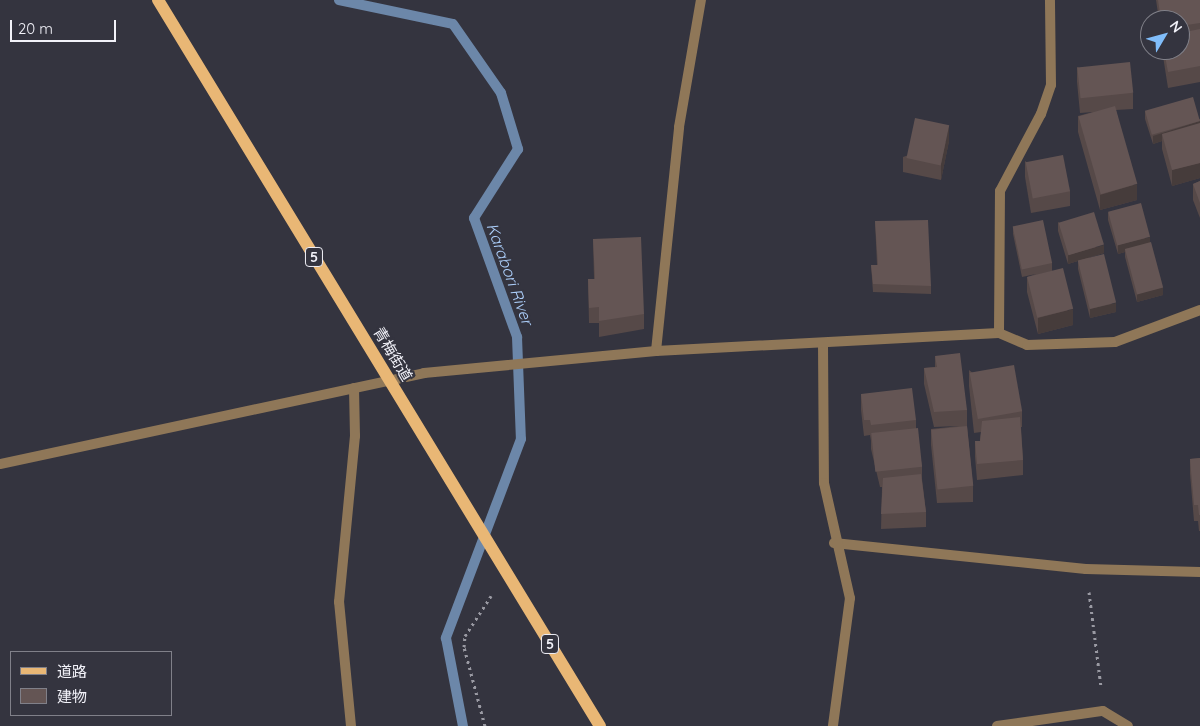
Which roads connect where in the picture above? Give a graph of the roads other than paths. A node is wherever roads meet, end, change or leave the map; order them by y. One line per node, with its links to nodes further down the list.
1 (158, 0): 8 (main road, 青梅街道 / 5)
2 (702, 0): 7 (street)
3 (1050, 0): 5 (street)
4 (1200, 310): 5 (street)
5 (999, 333): 6 (street)
6 (823, 345): 7 (street); 11 (street)
7 (656, 350): 8 (street)
8 (389, 379): 9 (street); 14 (main road, 青梅街道 / 5)
9 (354, 388): 10 (street); 13 (street)
10 (0, 464)
11 (834, 543): 12 (street); 15 (street)
12 (1200, 572)
13 (351, 726)
14 (600, 726)
15 (833, 726)
16 (997, 726): 17 (street)
17 (1128, 726)

